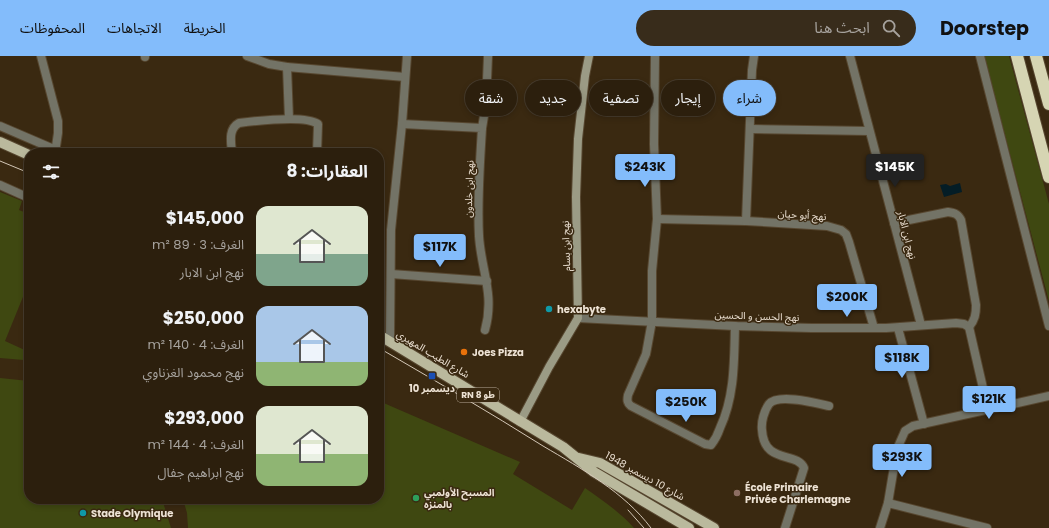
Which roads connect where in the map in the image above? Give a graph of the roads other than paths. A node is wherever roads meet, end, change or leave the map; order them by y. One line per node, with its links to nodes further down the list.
1 (41, 56): 23 (street)
2 (248, 56): 12 (street)
3 (407, 56): 13 (street)
4 (488, 56): 18 (street, نهج ابن خلدون)
5 (589, 56): 35 (street, نهج ابن بسام)
6 (655, 56): 30 (street)
7 (754, 56): 19 (street)
8 (850, 56): 20 (street, نهج ابن الابار)
9 (980, 56): 39 (street)
10 (1017, 56): 27 (highway)
11 (1036, 56): 14 (highway)
12 (287, 67): 13 (street); 15 (street)
13 (405, 77): 16 (street)
14 (1049, 104)
15 (289, 119): 24 (street); 25 (street)
16 (402, 124): 18 (street); 33 (street)
17 (0, 126): 22 (street)
18 (482, 128): 34 (street, نهج ابن خلدون)
19 (750, 129): 20 (street); 31 (street)
20 (869, 131): 32 (street, نهج ابن الابار)
21 (0, 142): 26 (main road)
22 (49, 148)
23 (56, 148)
24 (232, 148)
25 (317, 148)
26 (24, 153)
27 (1049, 177)
28 (0, 186): 29 (street)
29 (24, 196)
30 (656, 219): 31 (street, نهج أبو حيان); 36 (street)
31 (746, 221): 41 (street, نهج أبو حيان)
32 (894, 224): 37 (street, نهج ابن الابار); 40 (street)
33 (392, 274): 34 (street); 45 (street)
34 (487, 281): 43 (street, نهج ابن خلدون)
35 (578, 318): 36 (street, نهج الحسن و الحسين); 49 (street)
36 (652, 321): 38 (street, نهج الحسن و الحسين); 38 (street)
37 (921, 325): 40 (street, نهج الحسن و الحسين); 42 (street, نهج الحسن و الحسين)
38 (735, 326): 41 (street, نهج الحسن و الحسين)
39 (1049, 326)
40 (969, 327): 48 (street)
41 (874, 328): 42 (street, نهج الحسن و الحسين)
42 (898, 328): 50 (street)
43 (486, 330)
44 (384, 338): 45 (main road, شارع الطيب المهيري / RN 8 طو)
45 (390, 342): 49 (main road, شارع الطيب المهيري / RN 8 طو)
46 (1049, 396): 48 (street)
47 (829, 406): 56 (street)
48 (988, 410): 50 (street)
49 (520, 422): 51 (main road, شارع الطيب المهيري / RN 8 طو)
50 (924, 424): 52 (street)
51 (575, 457): 53 (main road); 55 (main road, شارع 10 ديسمبر 1948)
52 (888, 503): 57 (street); 58 (street)
53 (681, 525): 54 (main road)
54 (689, 528)
55 (714, 528)
56 (785, 528)
57 (880, 528)
58 (987, 528)

